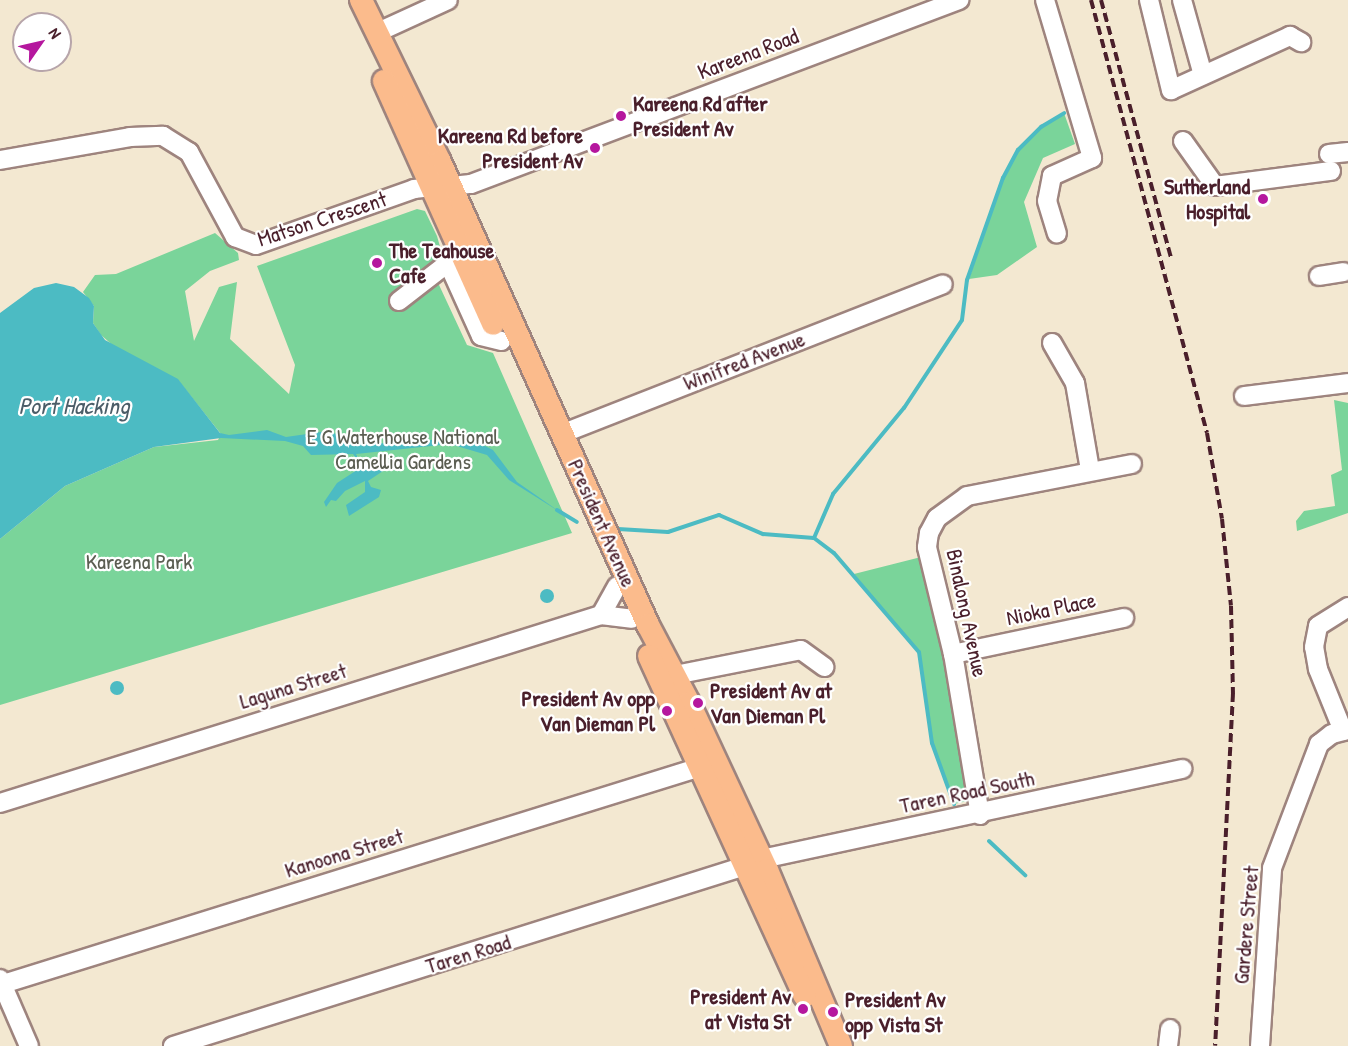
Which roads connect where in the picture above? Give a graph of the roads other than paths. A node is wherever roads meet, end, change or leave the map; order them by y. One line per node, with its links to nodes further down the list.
1 (348, 0): 14 (main road, President Avenue)
2 (361, 0): 8 (main road, President Avenue)
3 (448, 0): 8 (street)
4 (959, 0): 14 (street, Kareena Road)
5 (1045, 0): 15 (street)
6 (1149, 0): 10 (street)
7 (1182, 0): 10 (street)
8 (376, 33): 14 (main road, President Avenue)
9 (1301, 42): 10 (street)
10 (1203, 75)
11 (1183, 141): 12 (street)
12 (1348, 152)
13 (0, 160): 14 (street, Matson Crescent)
14 (441, 186): 16 (main road, President Avenue); 26 (main road, President Avenue)
15 (1057, 234)
16 (452, 254): 20 (street); 26 (main road, President Avenue)
17 (1345, 276): 18 (street)
18 (1319, 280)
19 (943, 284): 26 (street, Winifred Avenue)
20 (399, 301)
21 (1052, 343): 28 (street)
22 (1348, 382): 24 (street)
23 (1348, 389): 24 (street)
24 (1317, 391): 25 (street)
25 (1244, 396)
26 (554, 437): 29 (main road, President Avenue); 36 (main road, President Avenue)
27 (1131, 464): 28 (street, Binalong Avenue)
28 (1090, 470): 34 (street, Binalong Avenue)
29 (617, 586): 31 (street); 33 (main road, President Avenue)
30 (1348, 607): 37 (street)
31 (601, 615): 33 (street, Laguna Street); 40 (street, Laguna Street)
32 (1124, 618): 34 (street, Nioka Place)
33 (632, 619): 36 (main road, President Avenue)
34 (953, 654): 41 (street, Binalong Avenue)
35 (824, 667): 36 (street)
36 (668, 678): 38 (main road, President Avenue); 42 (main road, President Avenue)
37 (1345, 730): 48 (street, Gardere Street)
38 (700, 766): 42 (main road, President Avenue); 43 (street, Kanoona Street)
39 (1182, 769): 41 (street, Taren Road South)
40 (0, 803)
41 (980, 815): 42 (street, Taren Road South)
42 (753, 863): 45 (street, Taren Road); 46 (main road, President Avenue); 47 (main road, President Avenue)
43 (1, 982): 44 (street)
44 (29, 1046)
45 (173, 1046)
46 (828, 1046)
47 (841, 1046)
48 (1260, 1046)

